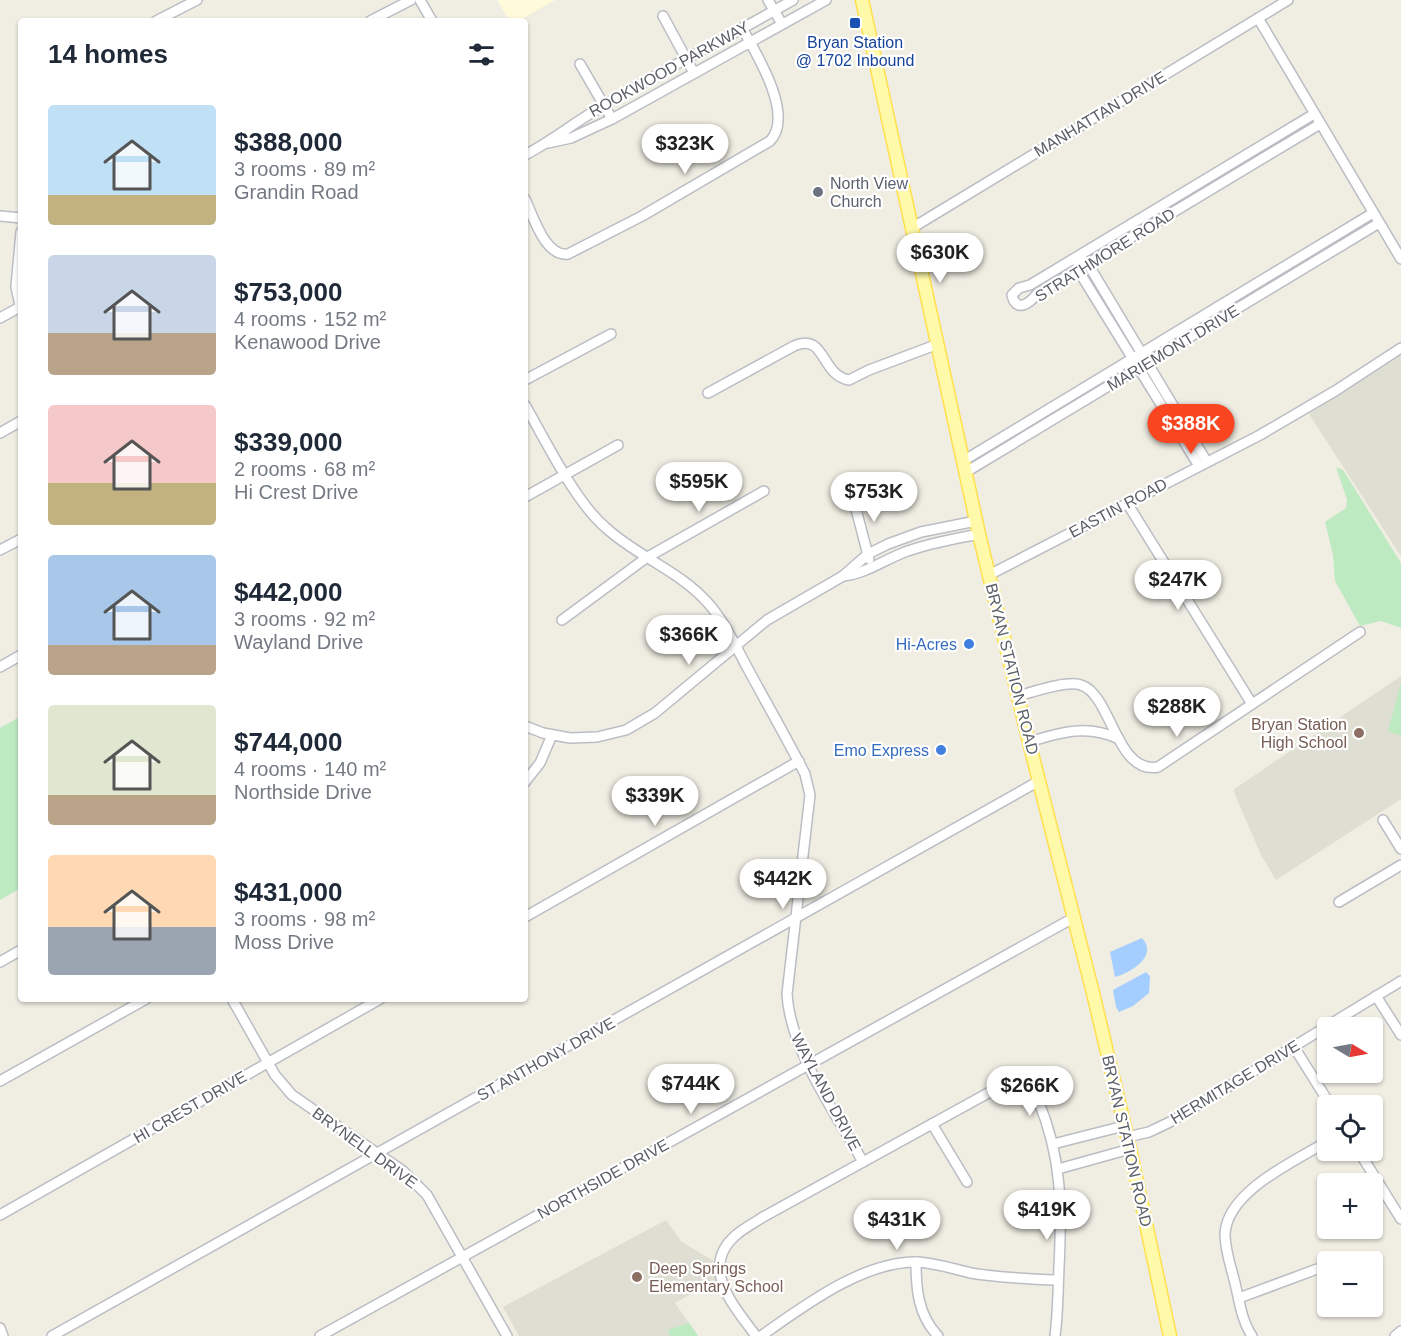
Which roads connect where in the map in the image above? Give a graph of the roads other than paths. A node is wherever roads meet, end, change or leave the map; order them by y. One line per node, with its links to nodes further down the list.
1 (197, 0): 11 (street)
2 (411, 0): 12 (street)
3 (420, 0): 13 (street)
4 (768, 0): 9 (street)
5 (793, 0): 9 (street, ROOKWOOD PARKWAY)
6 (826, 0): 15 (street, ROOKWOOD PARKWAY)
7 (862, 0): 32 (main road, BRYAN STATION ROAD)
8 (1288, 0): 14 (street, MANHATTAN DRIVE)
9 (774, 11): 15 (street); 16 (street, ROOKWOOD PARKWAY)
10 (663, 16): 18 (street)
11 (162, 18)
12 (376, 18)
13 (430, 18)
14 (1258, 18): 22 (street); 32 (street, MANHATTAN DRIVE)
15 (782, 24): 17 (street, ROOKWOOD PARKWAY)
16 (742, 28): 17 (street); 18 (street, ROOKWOOD PARKWAY)
17 (750, 43): 20 (street, ROOKWOOD PARKWAY); 27 (street)
18 (687, 59): 20 (street); 21 (street, ROOKWOOD PARKWAY)
19 (580, 64): 21 (street)
20 (694, 73): 23 (street, ROOKWOOD PARKWAY)
21 (604, 105): 23 (street); 25 (street, ROOKWOOD PARKWAY)
22 (1314, 114): 24 (street); 33 (street, STRATHMORE ROAD)
23 (612, 119): 25 (street, ROOKWOOD PARKWAY)
24 (1320, 124): 28 (street); 35 (street, STRATHMORE ROAD)
25 (548, 143): 26 (street, ROOKWOOD PARKWAY)
26 (528, 153)
27 (528, 205)
28 (1373, 213): 31 (street); 38 (street, MARIEMONT DRIVE)
29 (0, 216): 30 (street)
30 (18, 218)
31 (1378, 223): 34 (street); 39 (street, MARIEMONT DRIVE)
32 (912, 228): 44 (main road, BRYAN STATION ROAD)
33 (1078, 257): 35 (street); 37 (street); 37 (street, STRATHMORE ROAD)
34 (1401, 259)
35 (1088, 264): 37 (street, STRATHMORE ROAD); 46 (street)
36 (18, 265): 40 (street)
37 (1078, 270): 47 (street)
38 (1276, 273): 39 (street); 46 (street, MARIEMONT DRIVE)
39 (1282, 283): 48 (street, MARIEMONT DRIVE)
40 (18, 298)
41 (18, 309): 42 (street)
42 (0, 318)
43 (611, 334): 50 (street)
44 (938, 344): 51 (street); 57 (main road, BRYAN STATION ROAD)
45 (1401, 348): 56 (street, EASTIN ROAD)
46 (1142, 353): 47 (street, MARIEMONT DRIVE); 48 (street)
47 (1133, 359): 49 (street); 57 (street, MARIEMONT DRIVE)
48 (1148, 363): 49 (street, MARIEMONT DRIVE); 56 (street)
49 (1139, 369): 56 (street); 57 (street, MARIEMONT DRIVE)
50 (528, 378)
51 (708, 393)
52 (528, 410): 58 (street, WAYLAND DRIVE)
53 (18, 423): 54 (street)
54 (0, 433)
55 (618, 445): 58 (street)
56 (1203, 464): 62 (street, EASTIN ROAD)
57 (964, 467): 63 (main road, BRYAN STATION ROAD)
58 (566, 474): 61 (street); 68 (street, WAYLAND DRIVE)
59 (850, 486): 67 (street)
60 (764, 491): 68 (street)
61 (528, 495)
62 (1127, 503): 70 (street, EASTIN ROAD); 78 (street)
63 (976, 521): 64 (main road, BRYAN STATION ROAD); 67 (street)
64 (979, 534): 69 (street); 70 (main road, BRYAN STATION ROAD)
65 (18, 541): 66 (street)
66 (0, 550)
67 (868, 554): 69 (street); 71 (street)
68 (646, 558): 72 (street); 74 (street, WAYLAND DRIVE)
69 (872, 568): 71 (street)
70 (989, 575): 77 (main road, BRYAN STATION ROAD)
71 (843, 576): 74 (street)
72 (562, 620)
73 (1360, 632): 78 (street)
74 (735, 646): 80 (street); 83 (street, WAYLAND DRIVE)
75 (18, 658): 76 (street)
76 (0, 667)
77 (1018, 696): 81 (street); 82 (main road, BRYAN STATION ROAD)
78 (1252, 704): 81 (street)
79 (528, 727): 80 (street)
80 (552, 735): 84 (street)
81 (1119, 739): 82 (street)
82 (1029, 742): 85 (main road, BRYAN STATION ROAD)
83 (799, 761): 90 (street); 92 (street, WAYLAND DRIVE)
84 (528, 778)
85 (1039, 781): 91 (main road, BRYAN STATION ROAD); 92 (street, ST ANTHONY DRIVE)
86 (1383, 820): 87 (street)
87 (1401, 849)
88 (1401, 865): 89 (street)
89 (1339, 902)
90 (528, 914)
91 (1075, 917): 103 (street, NORTHSIDE DRIVE); 107 (main road, BRYAN STATION ROAD)
92 (796, 919): 103 (street, WAYLAND DRIVE); 110 (street, ST ANTHONY DRIVE)
93 (18, 952): 94 (street)
94 (0, 962)
95 (1401, 981): 96 (street, HERMITAGE DRIVE)
96 (1376, 996): 100 (street); 101 (street, HERMITAGE DRIVE)
97 (141, 1002): 104 (street)
98 (234, 1002): 102 (street, BRYNELL DRIVE)
99 (375, 1002): 102 (street, HI CREST DRIVE)
100 (1401, 1035)
101 (1294, 1047): 105 (street); 107 (street, HERMITAGE DRIVE)
102 (268, 1063): 110 (street, BRYNELL DRIVE); 115 (street, HI CREST DRIVE)
103 (809, 1066): 112 (street, WAYLAND DRIVE); 117 (street, NORTHSIDE DRIVE)
104 (0, 1081)
105 (1324, 1095)
106 (932, 1124): 108 (street); 112 (street); 114 (street)
107 (1127, 1137): 108 (street); 113 (street); 132 (main road, BRYAN STATION ROAD)
108 (1053, 1144): 113 (street)
109 (1317, 1148): 121 (street)
110 (376, 1154): 117 (street, BRYNELL DRIVE); 125 (street, ST ANTHONY DRIVE)
111 (1366, 1161): 116 (street)
112 (863, 1162): 128 (street)
113 (1058, 1169): 120 (street)
114 (967, 1182)
115 (0, 1215)
116 (1401, 1219)
117 (463, 1256): 126 (street, NORTHSIDE DRIVE); 127 (street, BRYNELL DRIVE)
118 (916, 1262): 120 (street); 129 (street); 130 (street)
119 (1317, 1269): 121 (street)
120 (1058, 1280): 131 (street)
121 (1239, 1298): 133 (street)
122 (0, 1328): 124 (street)
123 (1401, 1331): 134 (street)
124 (3, 1336)
125 (52, 1336)
126 (320, 1336)
127 (507, 1336)
128 (756, 1336)
129 (761, 1336)
130 (938, 1336)
131 (1055, 1336)
132 (1170, 1336)
133 (1252, 1336)
134 (1395, 1336)

